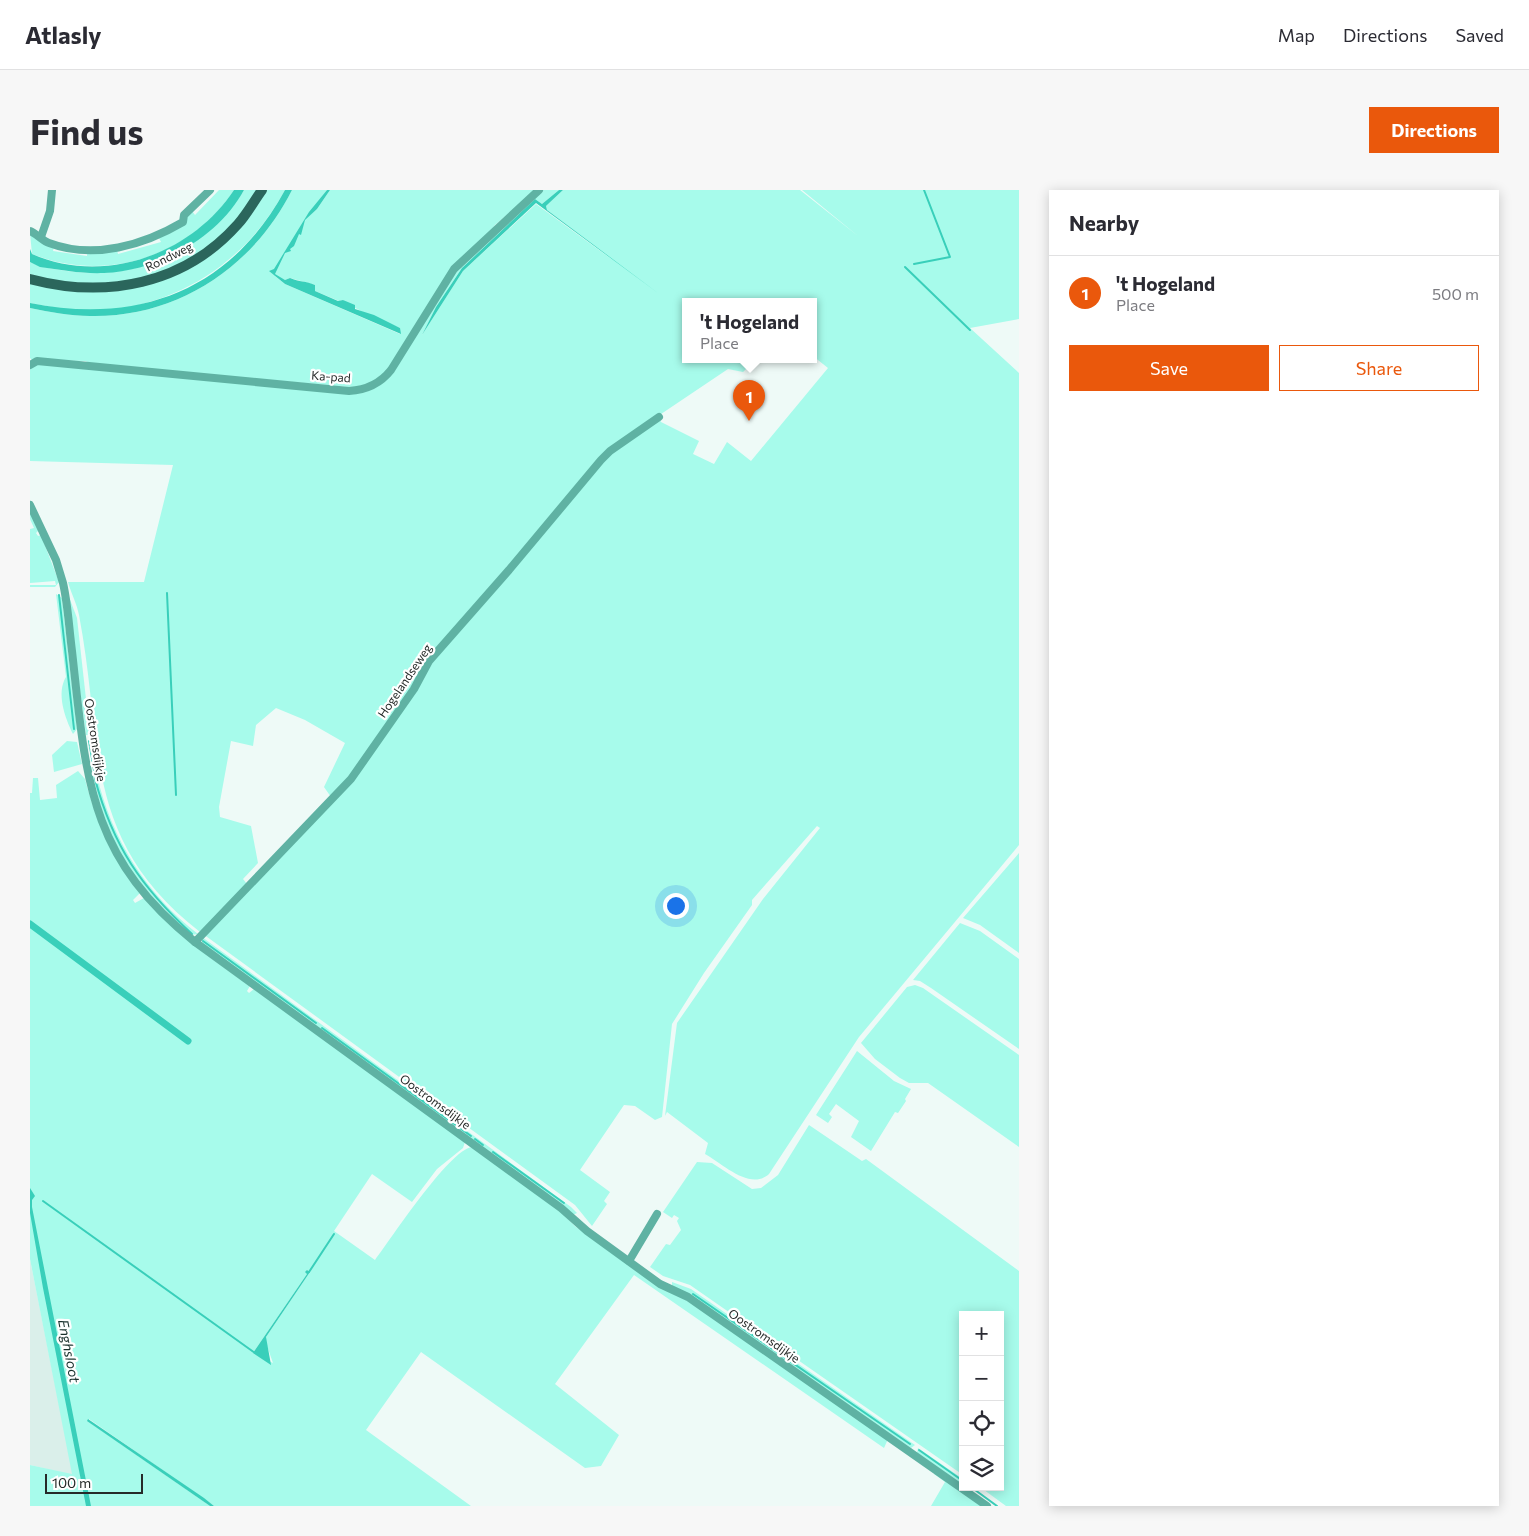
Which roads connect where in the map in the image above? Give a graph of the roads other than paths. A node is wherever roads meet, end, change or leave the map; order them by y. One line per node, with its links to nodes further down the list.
1 (52, 190): 6 (street)
2 (210, 190): 6 (street)
3 (262, 190): 7 (main road, Rondweg)
4 (538, 190): 8 (street, Ka-pad)
5 (30, 231): 6 (street)
6 (41, 237)
7 (30, 279)
8 (30, 365)
9 (659, 417): 11 (street, Hogelandseweg)
10 (30, 505): 11 (street, Oostromsdijkje)
11 (195, 942): 13 (street, Oostromsdijkje)
12 (657, 1214): 13 (street)
13 (629, 1261): 14 (street, Oostromsdijkje)
14 (987, 1506)

